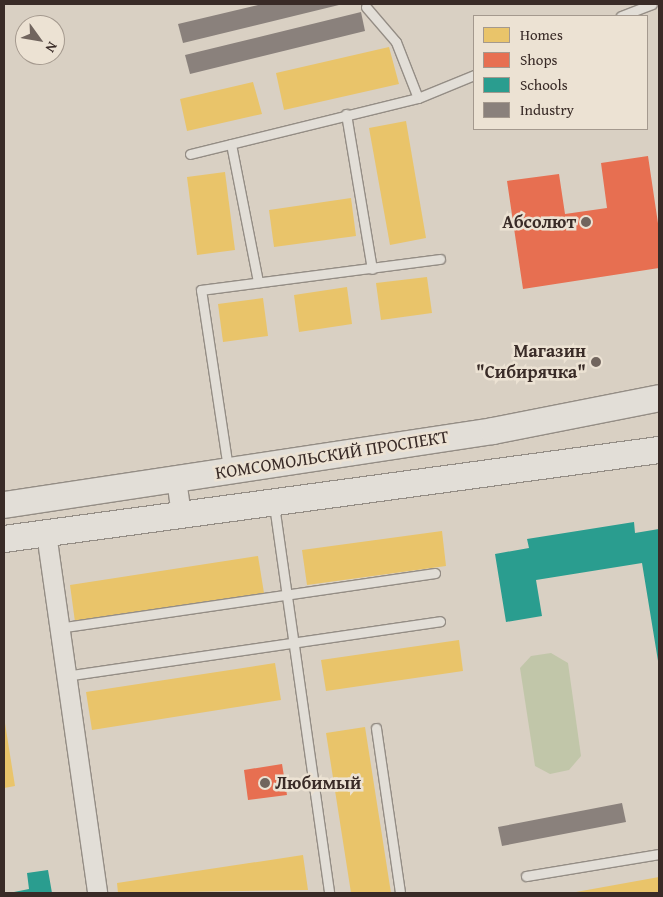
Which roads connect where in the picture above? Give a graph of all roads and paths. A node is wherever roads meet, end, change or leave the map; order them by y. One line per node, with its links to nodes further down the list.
1 (652, 4): 3 (lane)
2 (366, 7): 5 (lane)
3 (624, 15)
4 (473, 75): 5 (lane)
5 (418, 98): 6 (lane)
6 (346, 114): 7 (lane); 10 (lane)
7 (231, 144): 8 (lane); 11 (lane)
8 (190, 154)
9 (440, 259): 10 (lane)
10 (372, 269): 11 (lane)
11 (258, 282): 14 (lane)
12 (659, 398): 14 (main road, КОМСОМОЛЬСКИЙ ПРОСПЕКТ)
13 (659, 450): 16 (main road, КОМСОМОЛЬСКИЙ ПРОСПЕКТ)
14 (228, 471): 15 (main road, КОМСОМОЛЬСКИЙ ПРОСПЕКТ)
15 (176, 479): 17 (main road, КОМСОМОЛЬСКИЙ ПРОСПЕКТ); 18 (street)
16 (273, 500): 18 (main road, КОМСОМОЛЬСКИЙ ПРОСПЕКТ); 22 (lane)
17 (4, 505)
18 (181, 513): 19 (main road, КОМСОМОЛЬСКИЙ ПРОСПЕКТ)
19 (46, 533): 20 (main road, КОМСОМОЛЬСКИЙ ПРОСПЕКТ); 24 (street)
20 (4, 539)
21 (435, 573): 22 (lane)
22 (288, 596): 24 (lane); 25 (lane)
23 (440, 621): 25 (lane)
24 (58, 628): 26 (street)
25 (296, 645): 26 (lane); 31 (lane)
26 (65, 676): 30 (street)
27 (376, 728): 32 (lane)
28 (659, 854): 29 (lane)
29 (526, 876)
30 (98, 893)
31 (328, 893)
32 (400, 893)

